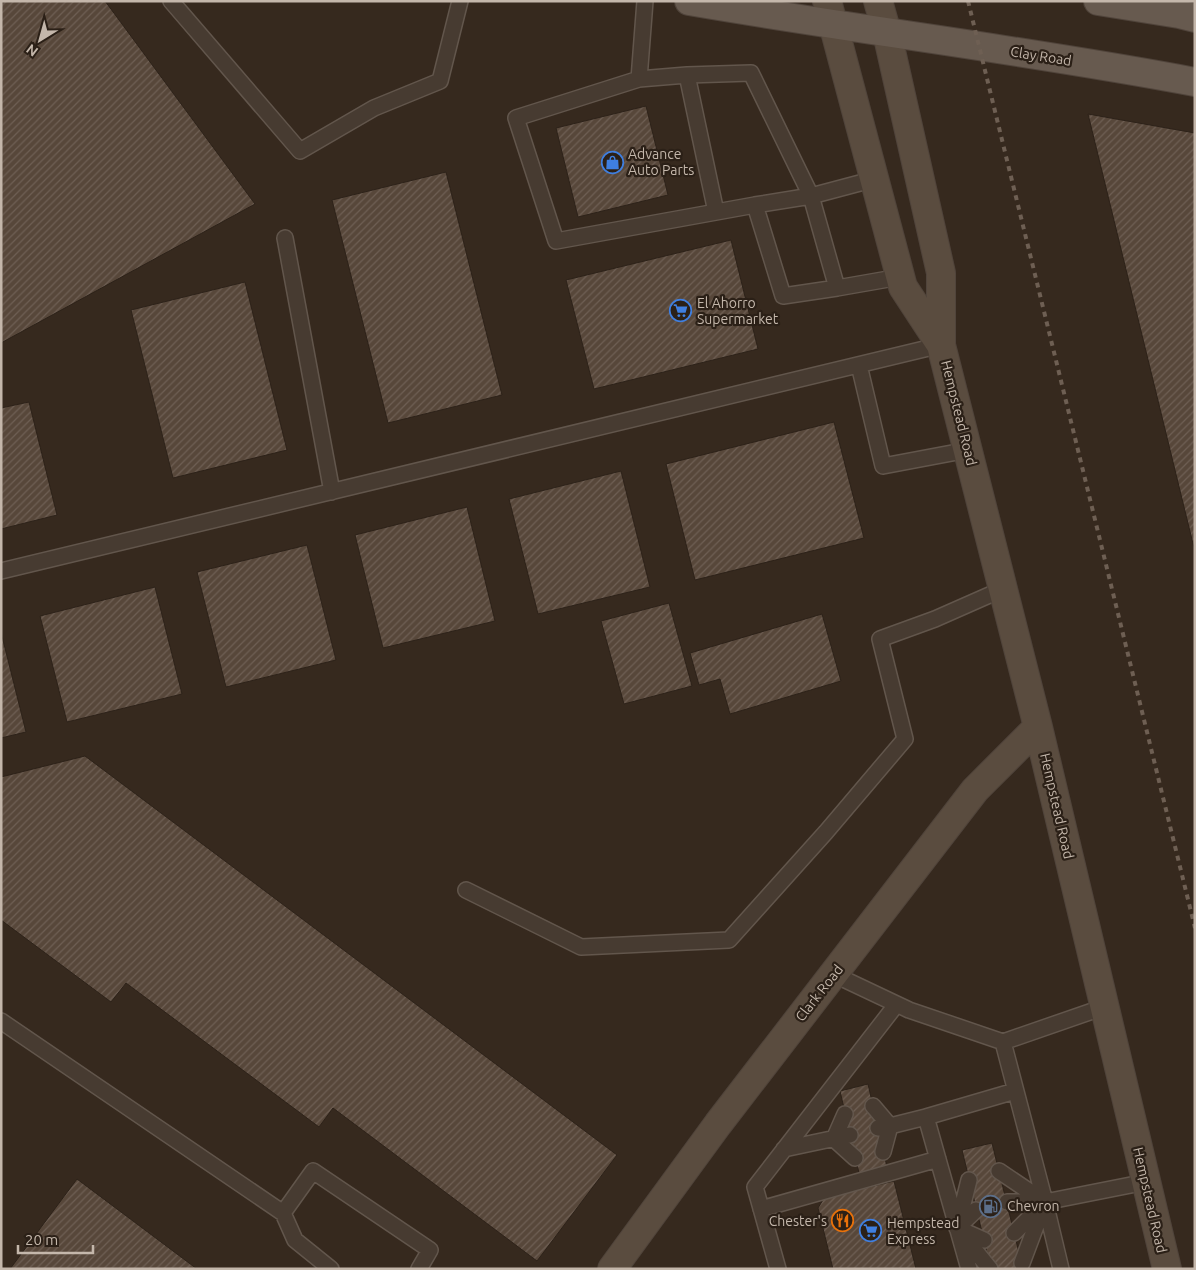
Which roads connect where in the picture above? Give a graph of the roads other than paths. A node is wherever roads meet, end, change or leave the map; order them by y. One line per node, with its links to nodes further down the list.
1 (171, 1): 2 (lane)
2 (460, 1)
3 (644, 1): 11 (lane)
4 (688, 1): 7 (main road, Clay Road)
5 (878, 1): 9 (main road, Hempstead Road)
6 (1098, 1): 8 (main road)
7 (831, 13): 9 (main road, Clay Road); 13 (main road, Hempstead Road)
8 (1195, 18)
9 (887, 33): 12 (main road, Clay Road); 20 (main road, Hempstead Road)
10 (687, 75): 11 (lane); 14 (lane); 16 (lane)
11 (640, 79): 16 (lane)
12 (1195, 82)
13 (874, 179): 14 (lane); 18 (main road, Hempstead Road)
14 (812, 196): 15 (lane); 19 (lane)
15 (755, 205): 16 (lane); 19 (lane)
16 (716, 212)
17 (285, 238): 23 (lane)
18 (900, 277): 19 (lane); 20 (main road, Hempstead Road)
19 (837, 288)
20 (942, 345): 21 (lane); 22 (main road, Hempstead Road)
21 (859, 365): 22 (lane); 23 (lane)
22 (968, 450): 25 (main road, Hempstead Road)
23 (332, 492): 24 (lane)
24 (1, 571)
25 (1003, 589): 26 (main road, Hempstead Road); 27 (lane)
26 (1038, 727): 28 (main road, Clark Road); 30 (main road, Hempstead Road)
27 (466, 890)
28 (833, 974): 29 (lane); 58 (main road, Clark Road)
29 (896, 1004): 32 (lane); 40 (lane)
30 (1104, 1007): 32 (lane); 46 (main road, Hempstead Road)
31 (1, 1020): 51 (lane)
32 (1003, 1042): 33 (lane)
33 (1015, 1090): 36 (lane); 48 (lane)
34 (873, 1106): 37 (lane)
35 (845, 1114): 39 (lane)
36 (926, 1118): 37 (lane); 43 (lane)
37 (884, 1127): 41 (lane)
38 (850, 1135): 39 (lane)
39 (834, 1139): 40 (lane); 42 (lane)
40 (784, 1149): 49 (lane)
41 (883, 1152)
42 (855, 1158)
43 (938, 1159): 49 (lane); 52 (lane)
44 (999, 1172): 48 (lane)
45 (969, 1180): 52 (lane)
46 (1146, 1182): 48 (lane); 63 (main road, Hempstead Road)
47 (1006, 1202): 48 (lane)
48 (1045, 1202): 53 (lane); 55 (lane); 62 (lane)
49 (761, 1209): 59 (lane)
50 (976, 1210): 52 (lane)
51 (282, 1213): 56 (lane); 57 (lane)
52 (957, 1228): 54 (lane); 60 (lane); 61 (lane)
53 (1014, 1233)
54 (984, 1240)
55 (1022, 1263)
56 (331, 1269)
57 (419, 1269)
58 (612, 1269)
59 (778, 1269)
60 (969, 1269)
61 (990, 1269)
62 (1061, 1269)
63 (1167, 1269)

